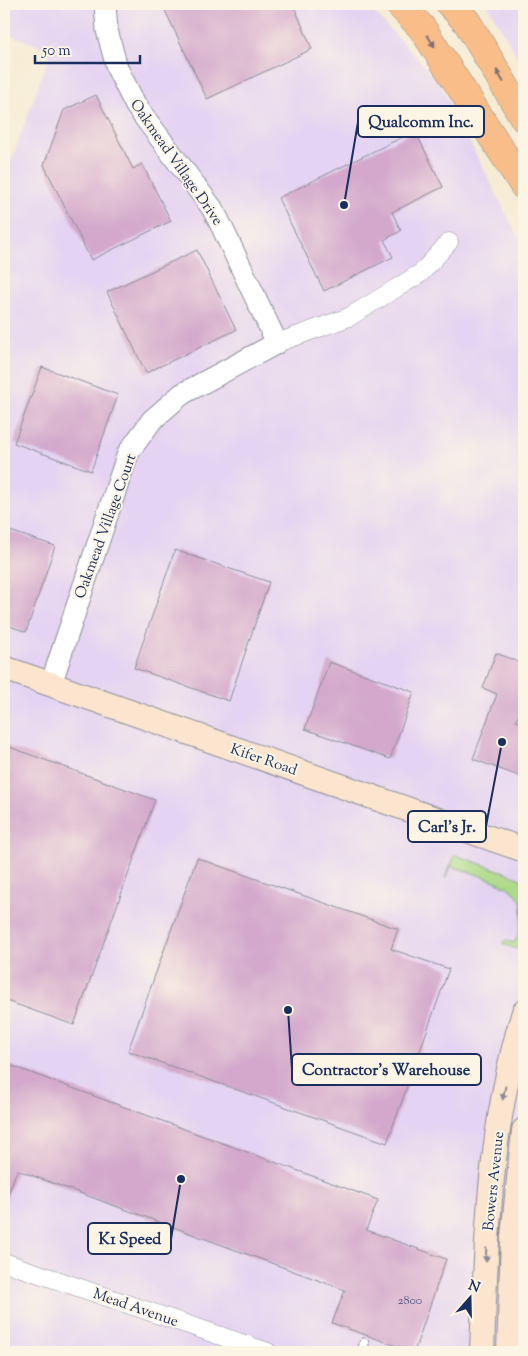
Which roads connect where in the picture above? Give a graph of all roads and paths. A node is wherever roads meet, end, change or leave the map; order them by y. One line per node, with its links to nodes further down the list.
1 (105, 4): 9 (street, Oakmead Village Drive)
2 (400, 4): 7 (highway, one-way to 7)
3 (450, 4): 6 (highway, one-way to 3)
4 (521, 4): 5 (lane)
5 (524, 7)
6 (524, 118)
7 (524, 186)
8 (449, 242): 9 (street, Oakmead Village Court)
9 (277, 343): 11 (street, Oakmead Village Court)
10 (4, 668): 11 (main road, Kifer Road)
11 (51, 684): 12 (main road, Kifer Road)
12 (524, 850)
13 (524, 1012): 18 (main road, Bowers Avenue, one-way to 18)
14 (524, 1130): 15 (main road, Bowers Avenue)
15 (522, 1174): 19 (main road, Bowers Avenue)
16 (4, 1262): 17 (street, Mead Avenue)
17 (268, 1352)
18 (482, 1352)
19 (509, 1352)

